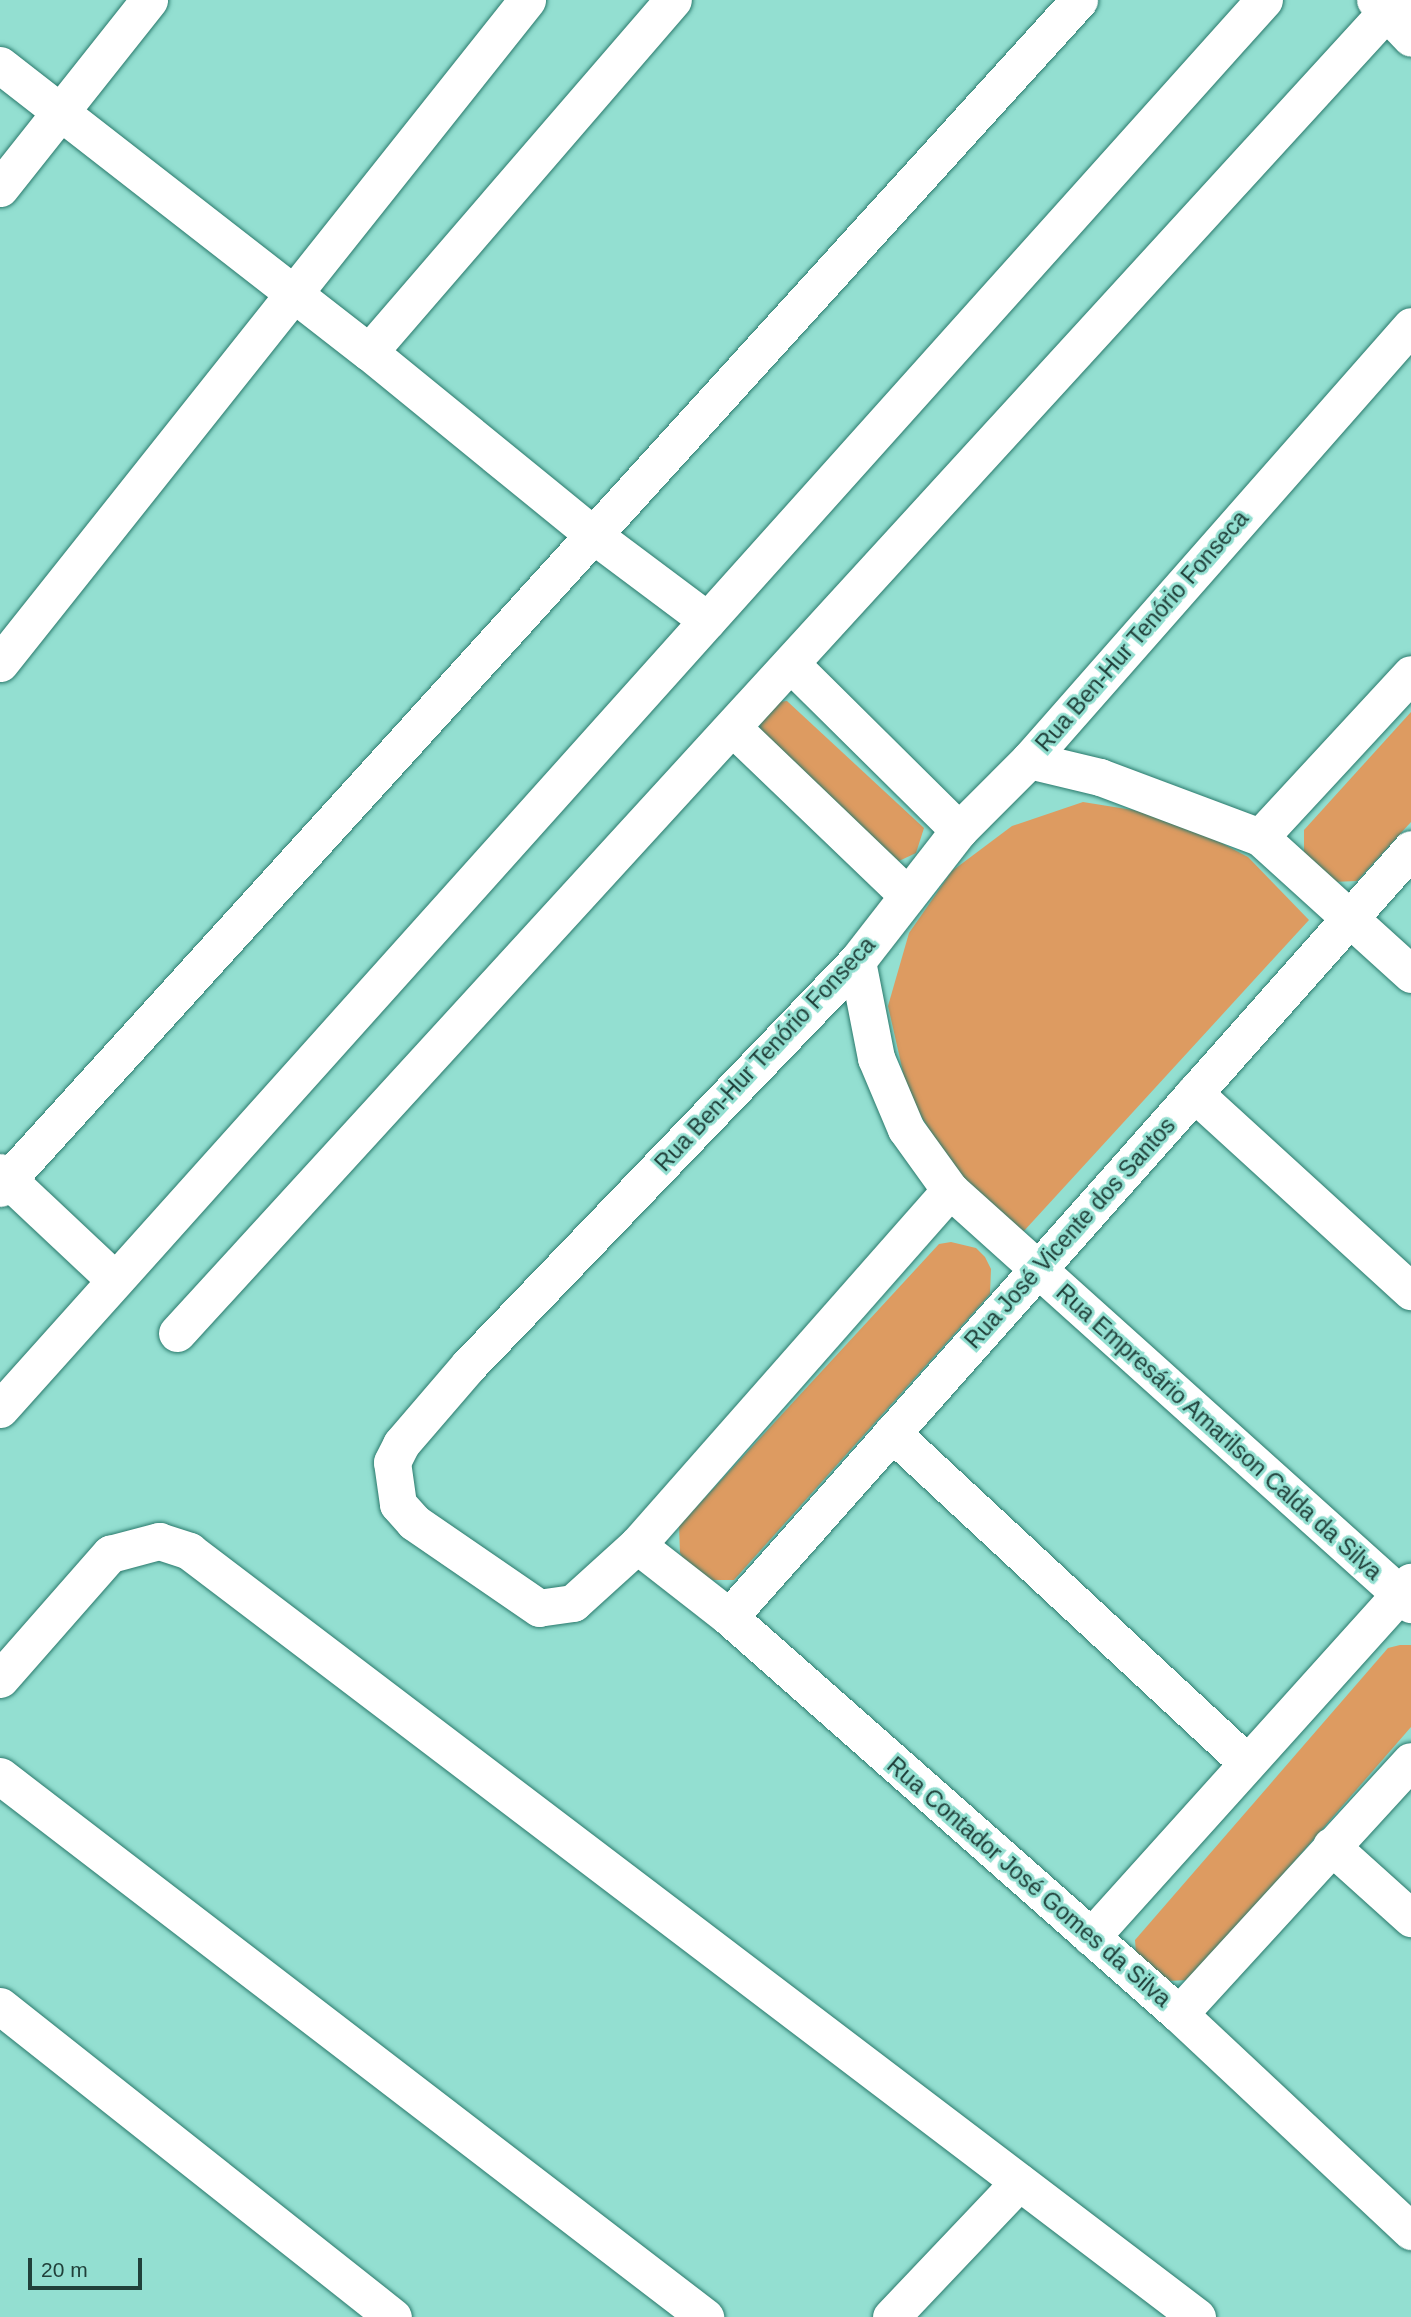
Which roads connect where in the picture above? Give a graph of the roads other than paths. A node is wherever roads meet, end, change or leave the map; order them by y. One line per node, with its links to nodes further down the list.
1 (149, 0): 8 (street)
2 (527, 0): 10 (street)
3 (673, 0): 12 (street)
4 (1079, 0): 13 (street)
5 (1264, 0): 14 (street)
6 (1392, 13): 16 (street)
7 (0, 65): 8 (street)
8 (61, 113): 9 (street); 10 (street)
9 (0, 188)
10 (294, 296): 12 (street); 15 (street)
11 (1411, 326): 19 (street, Rua Ben-Hur Tenório Fonseca)
12 (369, 352): 13 (street)
13 (592, 534): 14 (street); 28 (street)
14 (707, 620): 31 (street)
15 (0, 663)
16 (792, 665): 18 (street); 20 (street)
17 (1411, 674): 21 (street)
18 (734, 729): 23 (street); 33 (street)
19 (1029, 760): 20 (street, Rua Ben-Hur Tenório Fonseca); 21 (street)
20 (959, 830): 23 (street, Rua Ben-Hur Tenório Fonseca)
21 (1260, 837): 24 (street)
22 (1411, 849): 24 (street, Rua José Vicente dos Santos)
23 (907, 895): 25 (street, Rua Ben-Hur Tenório Fonseca)
24 (1349, 916): 26 (street); 27 (street, Rua José Vicente dos Santos)
25 (857, 961): 29 (street, Rua Empresário Amarilson Calda da Silva); 36 (street, Rua Ben-Hur Tenório Fonseca)
26 (1411, 974)
27 (1194, 1093): 30 (street, Rua José Vicente dos Santos); 32 (street)
28 (3, 1180): 31 (street)
29 (950, 1191): 30 (street, Rua Empresário Amarilson Calda da Silva); 36 (street)
30 (1040, 1269): 35 (street, Rua José Vicente dos Santos); 37 (street, Rua Empresário Amarilson Calda da Silva)
31 (114, 1279): 34 (street)
32 (1411, 1291)
33 (177, 1333)
34 (0, 1409)
35 (892, 1433): 38 (street, Rua José Vicente dos Santos); 41 (street)
36 (637, 1545): 38 (street, Rua Contador José Gomes da Silva)
37 (1407, 1593): 41 (street)
38 (729, 1617): 45 (street, Rua Contador José Gomes da Silva)
39 (0, 1679): 48 (street)
40 (1411, 1761): 43 (street)
41 (1247, 1762): 45 (street)
42 (0, 1776): 51 (street)
43 (1331, 1846): 44 (street); 47 (street)
44 (1411, 1918)
45 (1091, 1937): 47 (street, Rua Contador José Gomes da Silva)
46 (0, 2006): 50 (street)
47 (1178, 2014): 49 (street, Rua Contador José Gomes da Silva)
48 (1019, 2182): 52 (street); 53 (street)
49 (1411, 2231)
50 (393, 2317)
51 (705, 2317)
52 (891, 2317)
53 (1197, 2317)

